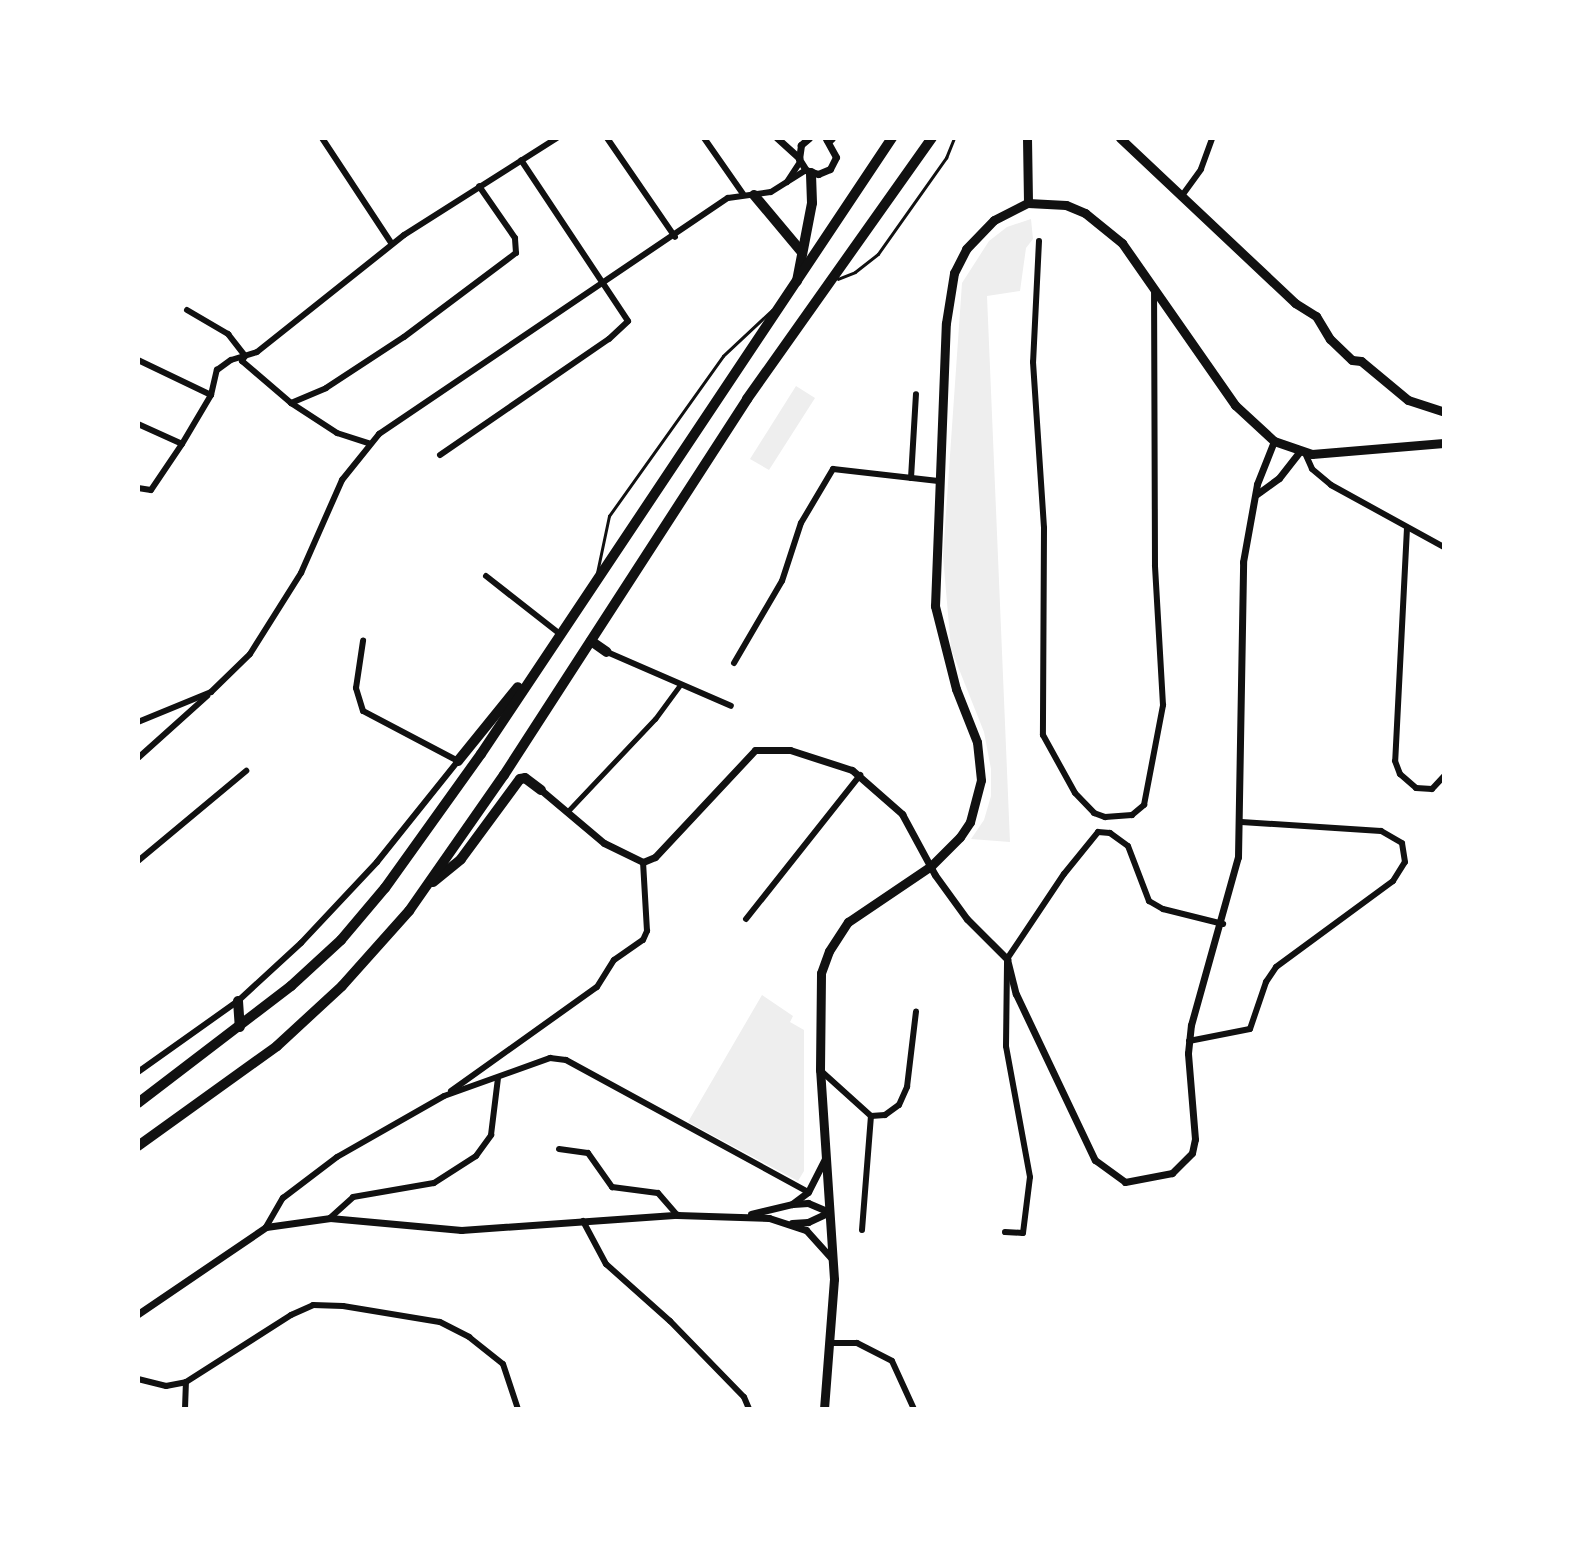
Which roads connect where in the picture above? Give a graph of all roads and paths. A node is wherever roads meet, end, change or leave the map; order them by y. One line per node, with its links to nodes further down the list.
1 (322, 138): 24 (street)
2 (557, 138): 14 (street)
3 (607, 138): 22 (street)
4 (704, 138): 19 (street)
5 (777, 138): 15 (street)
6 (809, 138): 15 (street)
7 (892, 138): 28 (highway)
8 (932, 138): 26 (highway)
9 (954, 138): 26 (lane)
10 (1027, 138): 21 (main road)
11 (1120, 138): 20 (main road)
12 (1212, 138): 20 (street)
13 (828, 139): 16 (street)
14 (521, 160): 18 (street); 27 (street)
15 (799, 160): 16 (street); 17 (street)
16 (809, 172): 17 (street); 25 (highway)
17 (786, 184): 19 (street)
18 (479, 187): 24 (street); 36 (street)
19 (749, 195): 22 (street); 25 (highway)
20 (1181, 197): 37 (main road)
21 (1028, 203): 29 (main road); 46 (main road)
22 (675, 237): 27 (street)
23 (1039, 241): 29 (street)
24 (392, 244): 32 (street)
25 (801, 251): 28 (highway)
26 (832, 281): 55 (highway)
27 (604, 284): 40 (street); 44 (street)
28 (796, 286): 30 (highway)
29 (1154, 286): 39 (main road)
30 (786, 300): 52 (highway); 52 (lane)
31 (187, 310): 32 (street)
32 (245, 356): 35 (street); 36 (street)
33 (138, 360): 35 (street)
34 (916, 394): 45 (street)
35 (211, 396): 42 (street)
36 (291, 403): 40 (street)
37 (1444, 412)
38 (138, 424): 42 (street)
39 (1274, 441): 43 (main road); 48 (street)
40 (368, 443): 59 (street)
41 (1444, 443): 43 (main road)
42 (182, 444): 47 (street)
43 (1302, 452): 48 (street); 49 (street)
44 (440, 455)
45 (911, 478): 46 (street); 57 (street)
46 (938, 481): 72 (main road)
47 (138, 488)
48 (1257, 494): 69 (street)
49 (1407, 528): 50 (street); 66 (street)
50 (1444, 547)
51 (486, 576): 53 (street)
52 (595, 583): 53 (highway)
53 (558, 638): 63 (highway); 79 (highway)
54 (363, 641): 63 (street)
55 (591, 641): 56 (highway); 73 (highway)
56 (607, 652): 58 (street)
57 (734, 663)
58 (680, 685): 60 (street); 68 (street)
59 (211, 692): 61 (street); 62 (street)
60 (730, 706)
61 (138, 722)
62 (138, 758)
63 (458, 761): 77 (street)
64 (246, 771): 70 (street)
65 (860, 775): 71 (street); 72 (street); 74 (street)
66 (1444, 776)
67 (541, 790): 68 (street); 73 (highway)
68 (567, 812): 71 (street)
69 (1241, 822): 75 (street); 80 (street)
70 (138, 860)
71 (643, 862): 84 (street)
72 (931, 866): 76 (street); 81 (main road)
73 (427, 886): 87 (highway)
74 (746, 919)
75 (1223, 925): 76 (street); 80 (street)
76 (1007, 959): 80 (street); 100 (street)
77 (238, 1001): 79 (highway); 82 (street)
78 (916, 1012): 86 (street)
79 (240, 1027): 85 (highway)
80 (1189, 1041)
81 (820, 1070): 86 (street); 89 (main road)
82 (138, 1072)
83 (498, 1078): 84 (street); 90 (street); 95 (street)
84 (444, 1096): 98 (street)
85 (138, 1103)
86 (872, 1116): 99 (street)
87 (138, 1146)
88 (559, 1149): 93 (street)
89 (826, 1157): 90 (street); 92 (main road)
90 (808, 1192): 91 (street)
91 (792, 1204): 92 (street); 94 (street)
92 (829, 1212): 97 (street); 101 (main road)
93 (677, 1214): 94 (street); 96 (street)
94 (736, 1216): 97 (street)
95 (330, 1218): 96 (street); 98 (street)
96 (583, 1221): 108 (street)
97 (791, 1223): 101 (street)
98 (266, 1227): 102 (street)
99 (862, 1230)
100 (1005, 1232)
101 (832, 1259): 103 (main road)
102 (138, 1314)
103 (829, 1343): 109 (main road); 110 (street)
104 (138, 1378): 105 (street)
105 (186, 1382): 106 (street); 107 (street)
106 (185, 1409)
107 (518, 1409)
108 (749, 1409)
109 (824, 1409)
110 (914, 1409)

